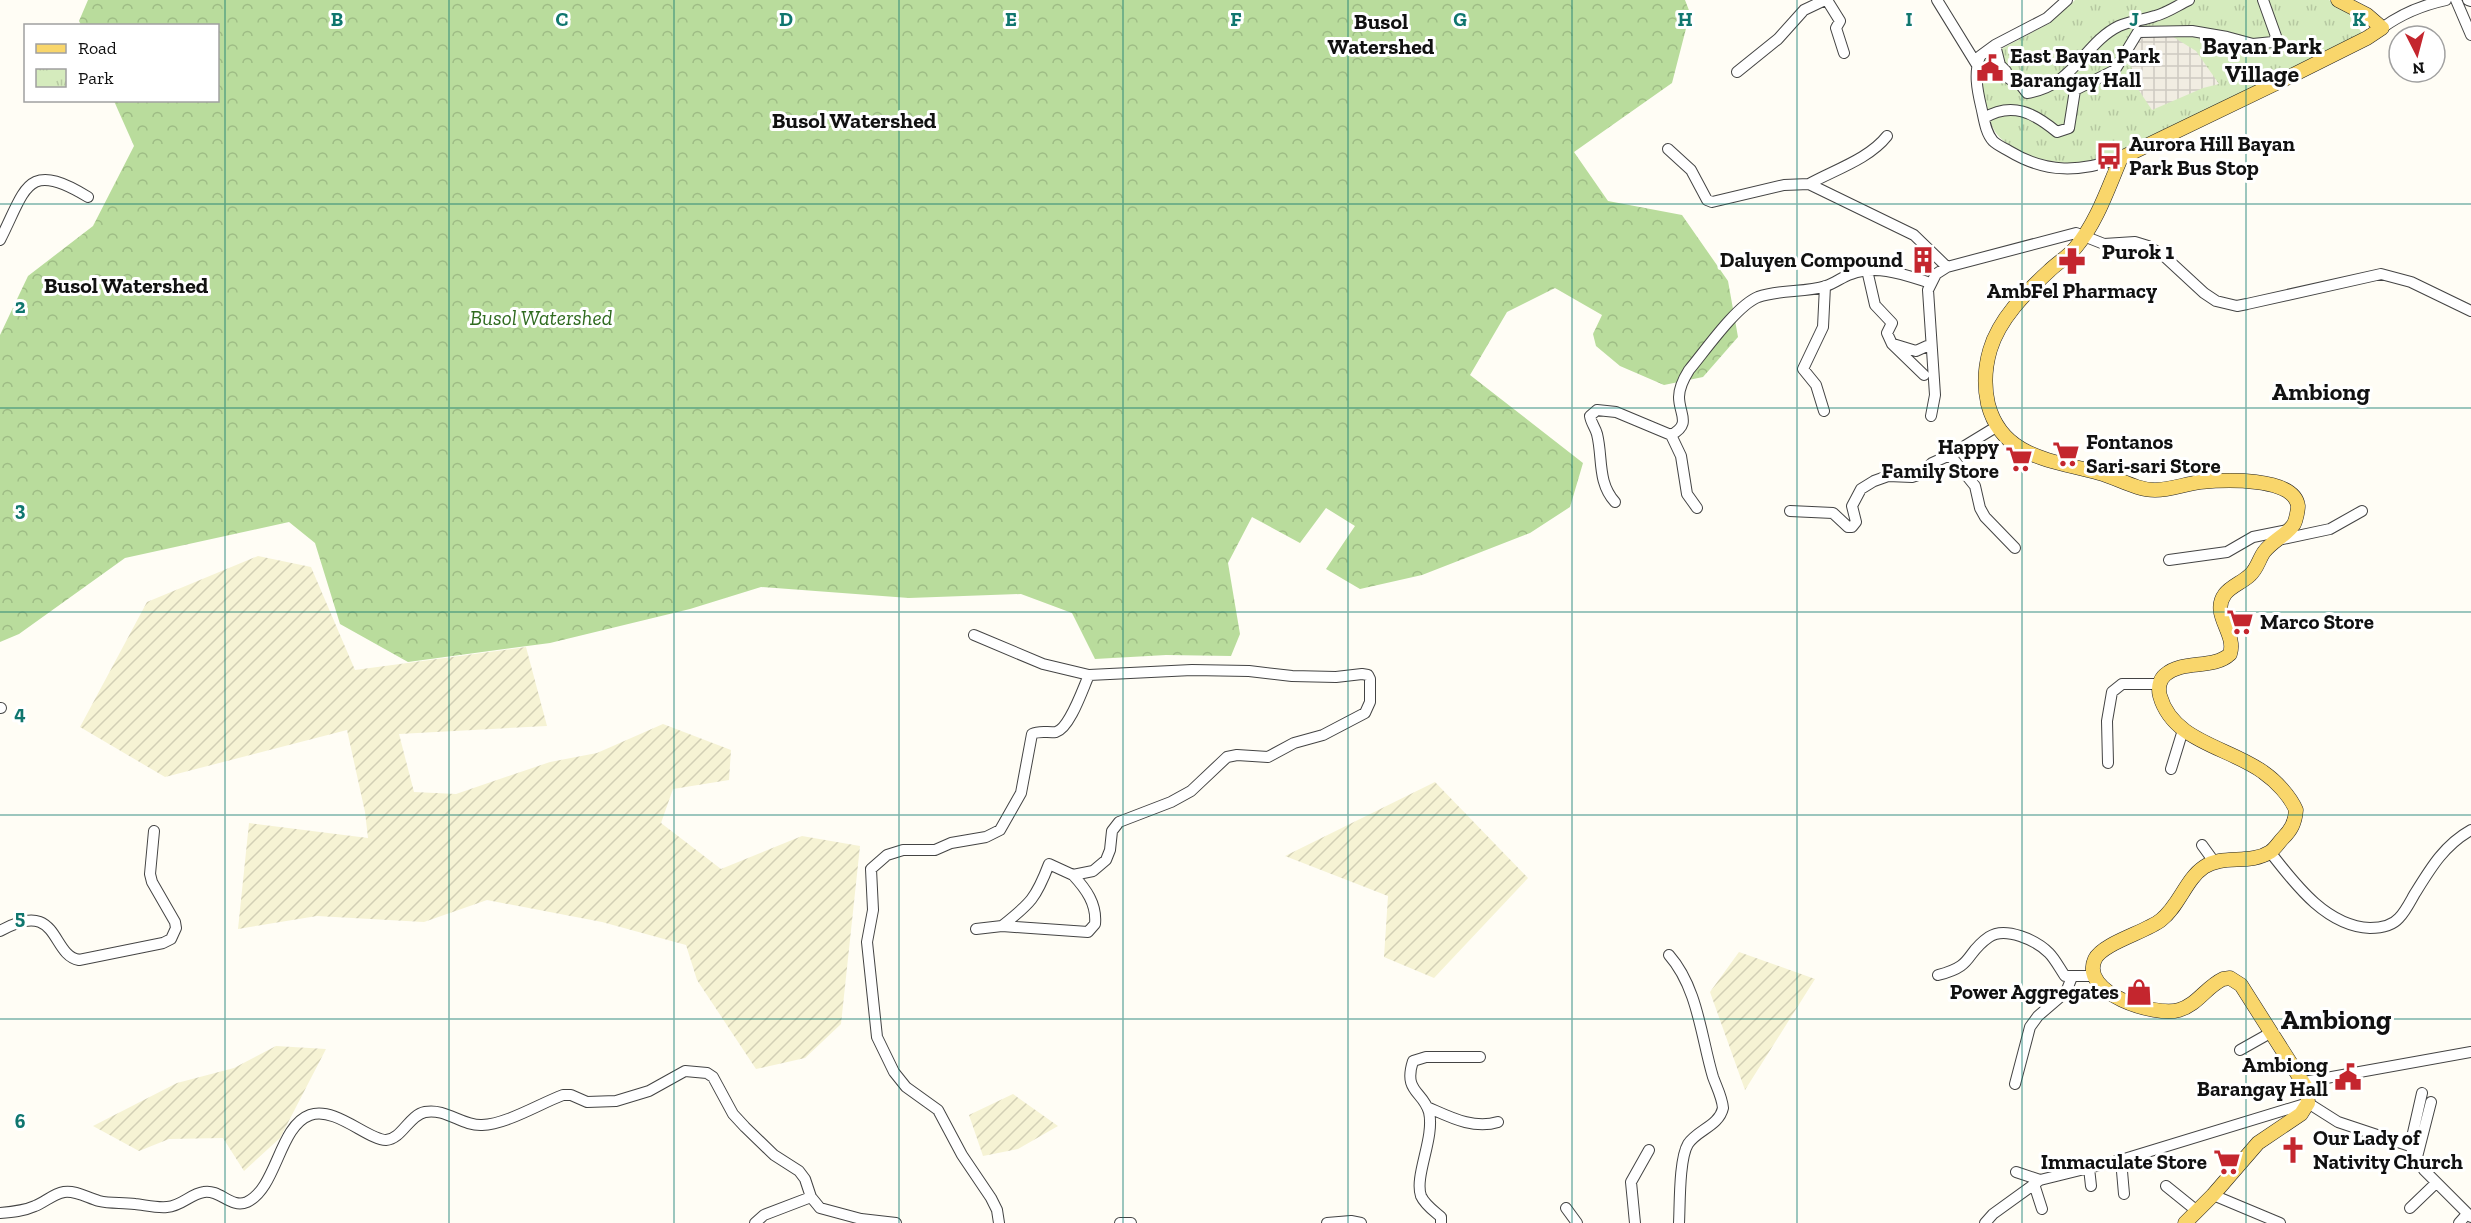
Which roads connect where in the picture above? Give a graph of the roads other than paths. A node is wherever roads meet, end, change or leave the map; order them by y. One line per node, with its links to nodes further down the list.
1 (1826, 0): 9 (street); 15 (street)
2 (1937, 0): 16 (street)
3 (2067, 0): 14 (street)
4 (2189, 0): 14 (street)
5 (2263, 0): 18 (street)
6 (2338, 0): 10 (main road)
7 (2446, 0): 11 (street)
8 (2456, 0): 12 (street)
9 (1801, 5): 17 (street)
10 (2353, 10): 11 (main road); 13 (main road)
11 (2382, 28): 13 (main road)
12 (2471, 35)
13 (2367, 38): 21 (main road)
14 (1995, 45): 16 (street)
15 (1844, 53)
16 (1977, 65): 18 (street)
17 (1737, 72)
18 (1983, 118): 21 (street)
19 (1887, 136): 22 (street)
20 (1668, 149): 22 (street)
21 (2121, 158): 24 (main road)
22 (1809, 184): 26 (street)
23 (88, 198): 25 (street)
24 (2083, 237): 26 (street); 30 (street); 36 (main road)
25 (0, 240)
26 (1947, 267): 28 (street)
27 (1867, 270): 28 (street); 29 (street); 31 (street)
28 (1931, 283): 35 (street)
29 (1825, 286): 34 (street); 37 (street)
30 (2471, 311)
31 (1892, 344): 32 (street); 33 (street)
32 (1927, 346)
33 (1924, 375)
34 (1824, 411)
35 (1930, 417)
36 (1996, 426): 38 (street); 43 (main road)
37 (1671, 435): 39 (street); 40 (street)
38 (1950, 455): 41 (street); 45 (street)
39 (1615, 502)
40 (1697, 508)
41 (1790, 511)
42 (2362, 511): 44 (street)
43 (2288, 530): 44 (main road); 46 (street)
44 (2275, 541): 49 (main road)
45 (2015, 548)
46 (2169, 560)
47 (974, 635): 48 (street)
48 (1089, 675): 58 (street); 98 (street)
49 (2160, 684): 50 (main road); 51 (street)
50 (2178, 726): 52 (street); 56 (main road)
51 (2108, 763)
52 (2171, 769)
53 (2471, 830): 56 (street)
54 (154, 831): 61 (street)
55 (2202, 845): 57 (street)
56 (2270, 852): 57 (main road)
57 (2215, 862): 64 (main road)
58 (1073, 875): 59 (street); 59 (street)
59 (1002, 926): 60 (street)
60 (976, 929)
61 (0, 931)
62 (1669, 955): 106 (street)
63 (1938, 975): 65 (street)
64 (2094, 976): 65 (street); 66 (main road)
65 (2072, 977): 71 (street)
66 (2272, 1032): 67 (street); 70 (main road)
67 (2240, 1050)
68 (2471, 1052): 70 (street)
69 (1480, 1057): 75 (street)
70 (2304, 1082): 74 (main road)
71 (2015, 1084)
72 (2422, 1093): 77 (street)
73 (2431, 1102): 79 (street)
74 (2308, 1103): 77 (street); 80 (street); 88 (main road)
75 (1426, 1107): 76 (street); 103 (street)
76 (1498, 1122)
77 (2410, 1146): 79 (street)
78 (1649, 1150): 105 (street)
79 (2417, 1157): 84 (street)
80 (2121, 1160): 81 (street); 87 (street)
81 (2089, 1168): 83 (street); 85 (street)
82 (2016, 1172): 83 (street)
83 (2037, 1182): 92 (street); 107 (street)
84 (2436, 1183): 91 (street); 95 (street)
85 (2091, 1186)
86 (2166, 1186): 93 (street)
87 (2124, 1194)
88 (2213, 1195): 93 (main road); 109 (street)
89 (811, 1197): 94 (street); 96 (street); 97 (street)
90 (1566, 1208): 104 (street)
91 (2410, 1208)
92 (2042, 1209)
93 (2197, 1211): 108 (main road)
94 (0, 1213)
95 (2469, 1215): 110 (street)
96 (755, 1223)
97 (896, 1223)
98 (999, 1223)
99 (1120, 1223): 100 (street)
100 (1131, 1223)
101 (1327, 1223): 102 (street)
102 (1361, 1223)
103 (1441, 1223)
104 (1577, 1223)
105 (1635, 1223)
106 (1679, 1223)
107 (1985, 1223)
108 (2185, 1223)
109 (2280, 1223)
110 (2458, 1223)

